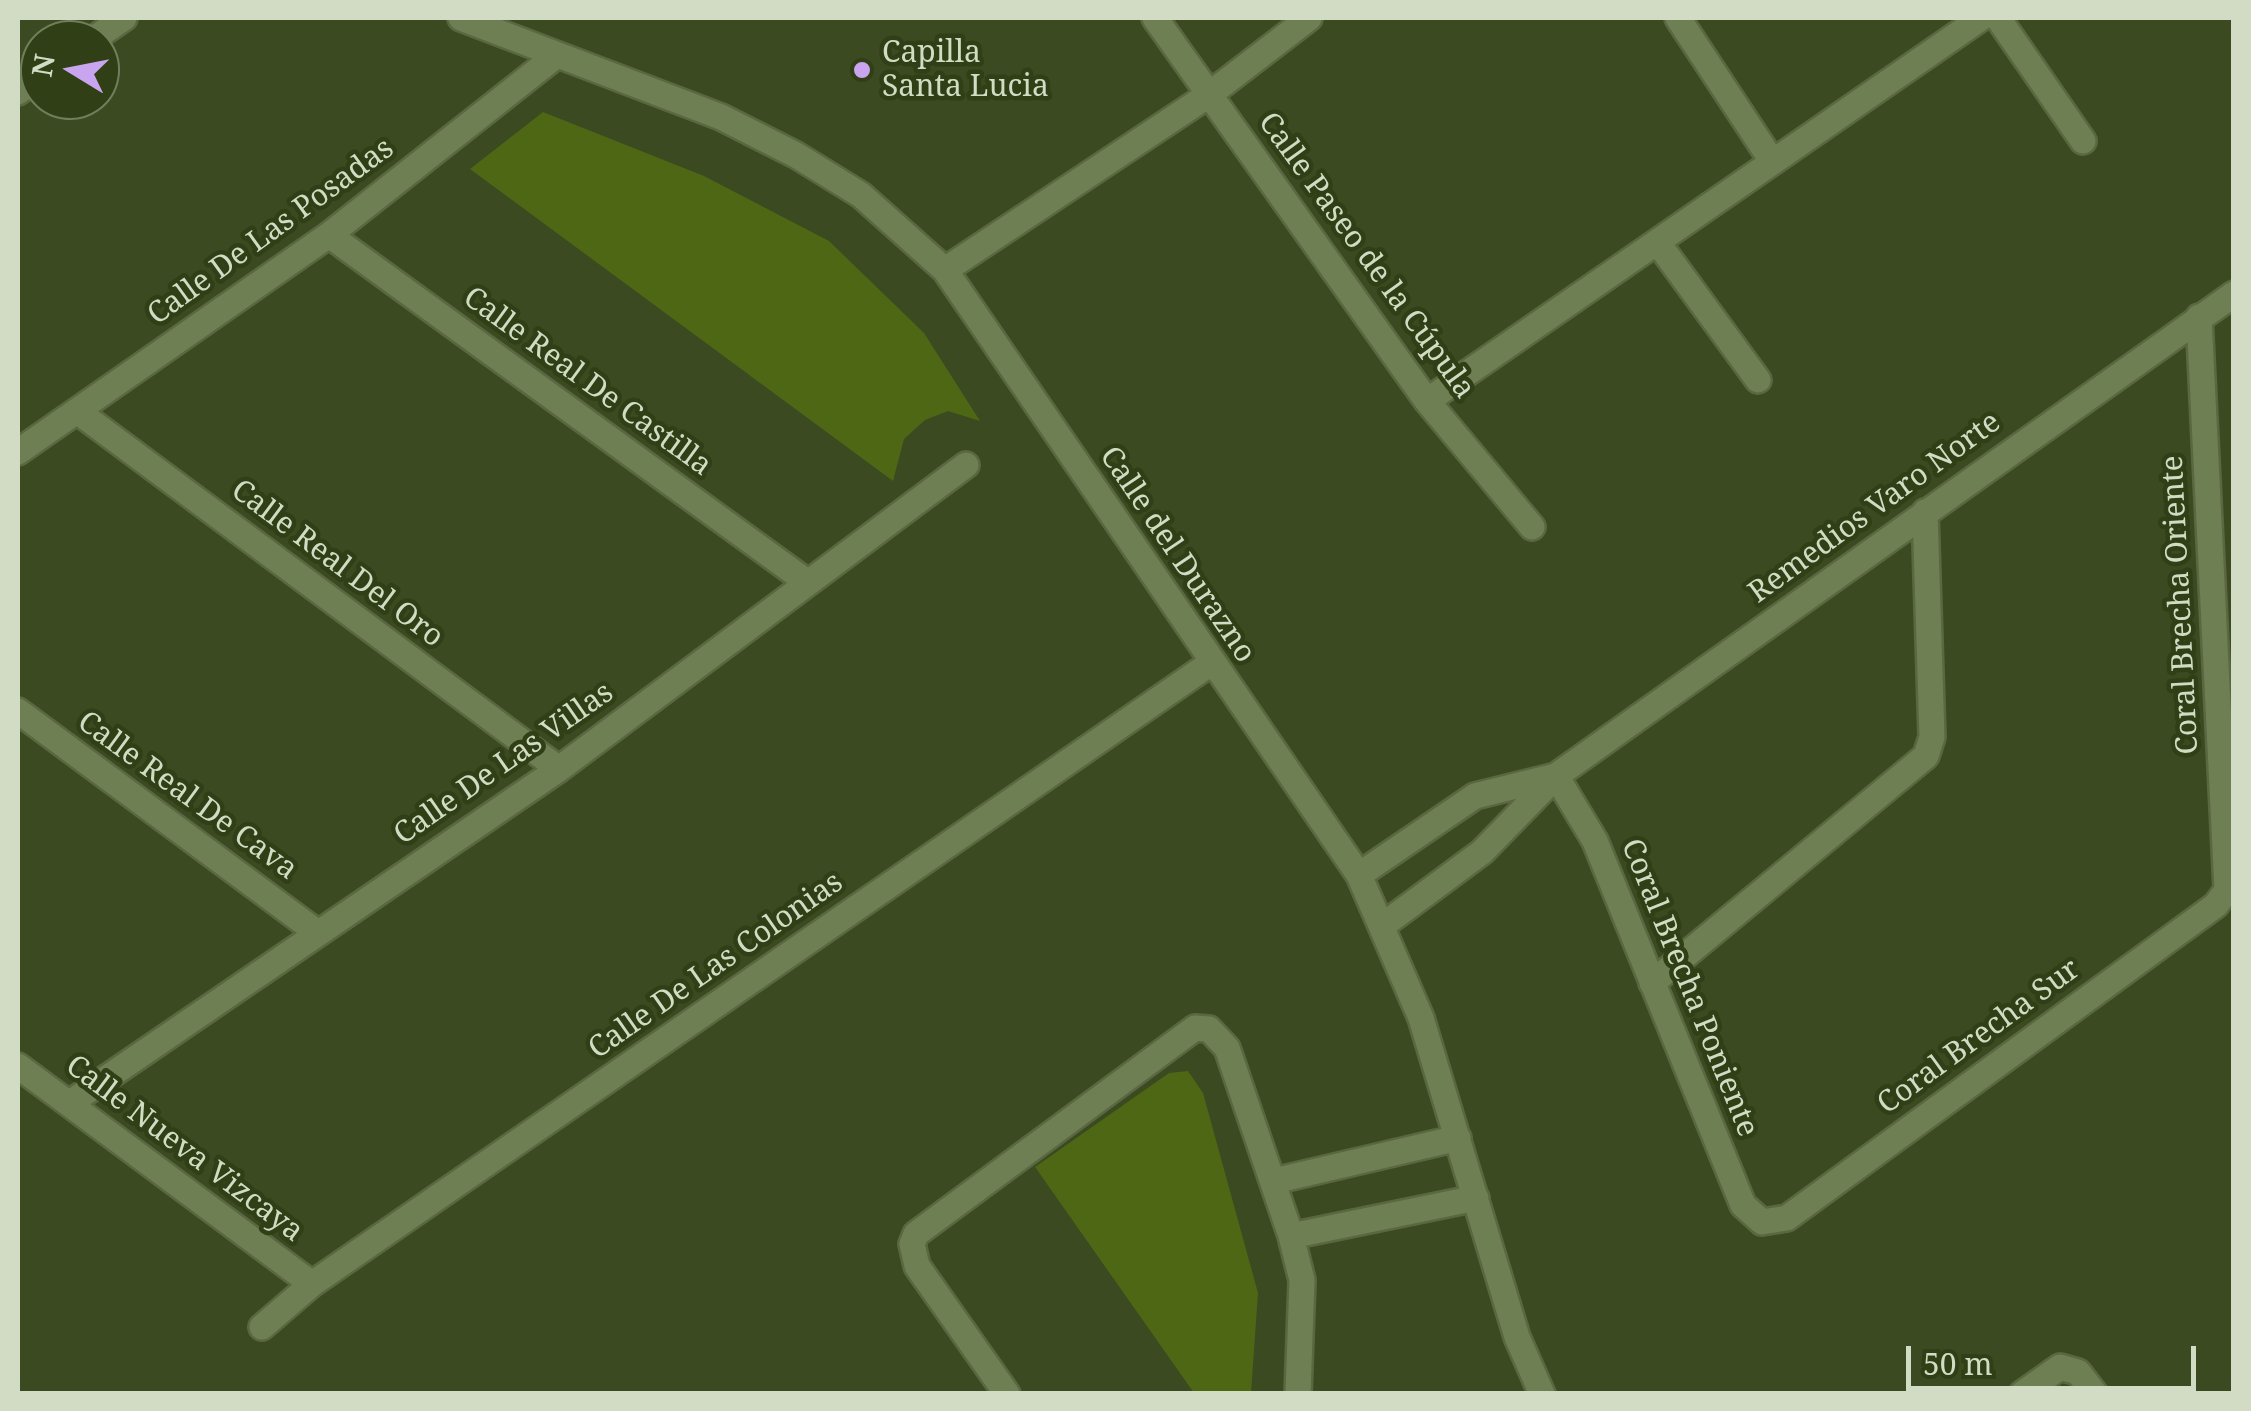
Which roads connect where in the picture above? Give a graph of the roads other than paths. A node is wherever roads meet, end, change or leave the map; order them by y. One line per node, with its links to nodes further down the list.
1 (461, 18): 7 (street, Calle del Durazno)
2 (1156, 18): 8 (street, Calle Paseo de la Cúpula)
3 (1309, 18): 8 (street)
4 (1678, 18): 10 (street)
5 (1981, 18): 10 (street)
6 (1998, 18): 9 (street)
7 (557, 55): 11 (street, Calle De Las Posadas); 13 (street, Calle del Durazno)
8 (1210, 94): 13 (street); 17 (street, Calle Paseo de la Cúpula)
9 (2083, 141)
10 (1772, 161): 12 (street)
11 (329, 235): 18 (street, Calle De Las Posadas); 23 (street, Calle Real De Castilla)
12 (1658, 243): 16 (street); 17 (street)
13 (946, 270): 24 (street, Calle del Durazno)
14 (2234, 294): 15 (street, Remedios Varo Norte)
15 (2199, 317): 21 (street, Remedios Varo Norte); 29 (street, Coral Brecha Oriente)
16 (1758, 380)
17 (1427, 402): 22 (street, Calle Paseo de la Cúpula)
18 (78, 411): 19 (street, Calle De Las Posadas); 26 (street, Calle Real Del Oro)
19 (18, 452)
20 (966, 465): 23 (street, Calle De Las Villas)
21 (1925, 512): 27 (street, Remedios Varo Norte); 32 (street)
22 (1532, 527)
23 (807, 582): 26 (street, Calle De Las Villas)
24 (1211, 663): 28 (street, Calle del Durazno); 40 (street, Calle De Las Colonias)
25 (18, 712): 31 (street, Calle Real De Cava)
26 (559, 769): 31 (street, Calle De Las Villas)
27 (1556, 776): 28 (street, Remedios Varo Norte); 30 (street, Remedios Varo Norte); 32 (street, Coral Brecha Poniente)
28 (1360, 876): 30 (street, Calle del Durazno)
29 (2227, 890): 38 (street, Coral Brecha Sur)
30 (1382, 926): 35 (street, Calle del Durazno)
31 (318, 934): 34 (street, Calle De Las Villas)
32 (1652, 983): 38 (street, Coral Brecha Poniente)
33 (18, 1066): 34 (street, Calle Nueva Vizcaya)
34 (70, 1103): 40 (street, Calle Nueva Vizcaya)
35 (1458, 1138): 36 (street); 37 (street, Calle del Durazno)
36 (1274, 1181): 39 (street); 42 (street)
37 (1476, 1198): 39 (street); 44 (street, Calle del Durazno)
38 (1762, 1222)
39 (1290, 1236): 43 (street)
40 (312, 1284): 41 (street, Calle De Las Colonias)
41 (262, 1327)
42 (1007, 1394)
43 (1298, 1394)
44 (1542, 1394)
45 (2022, 1394): 46 (street)
46 (2095, 1394)

